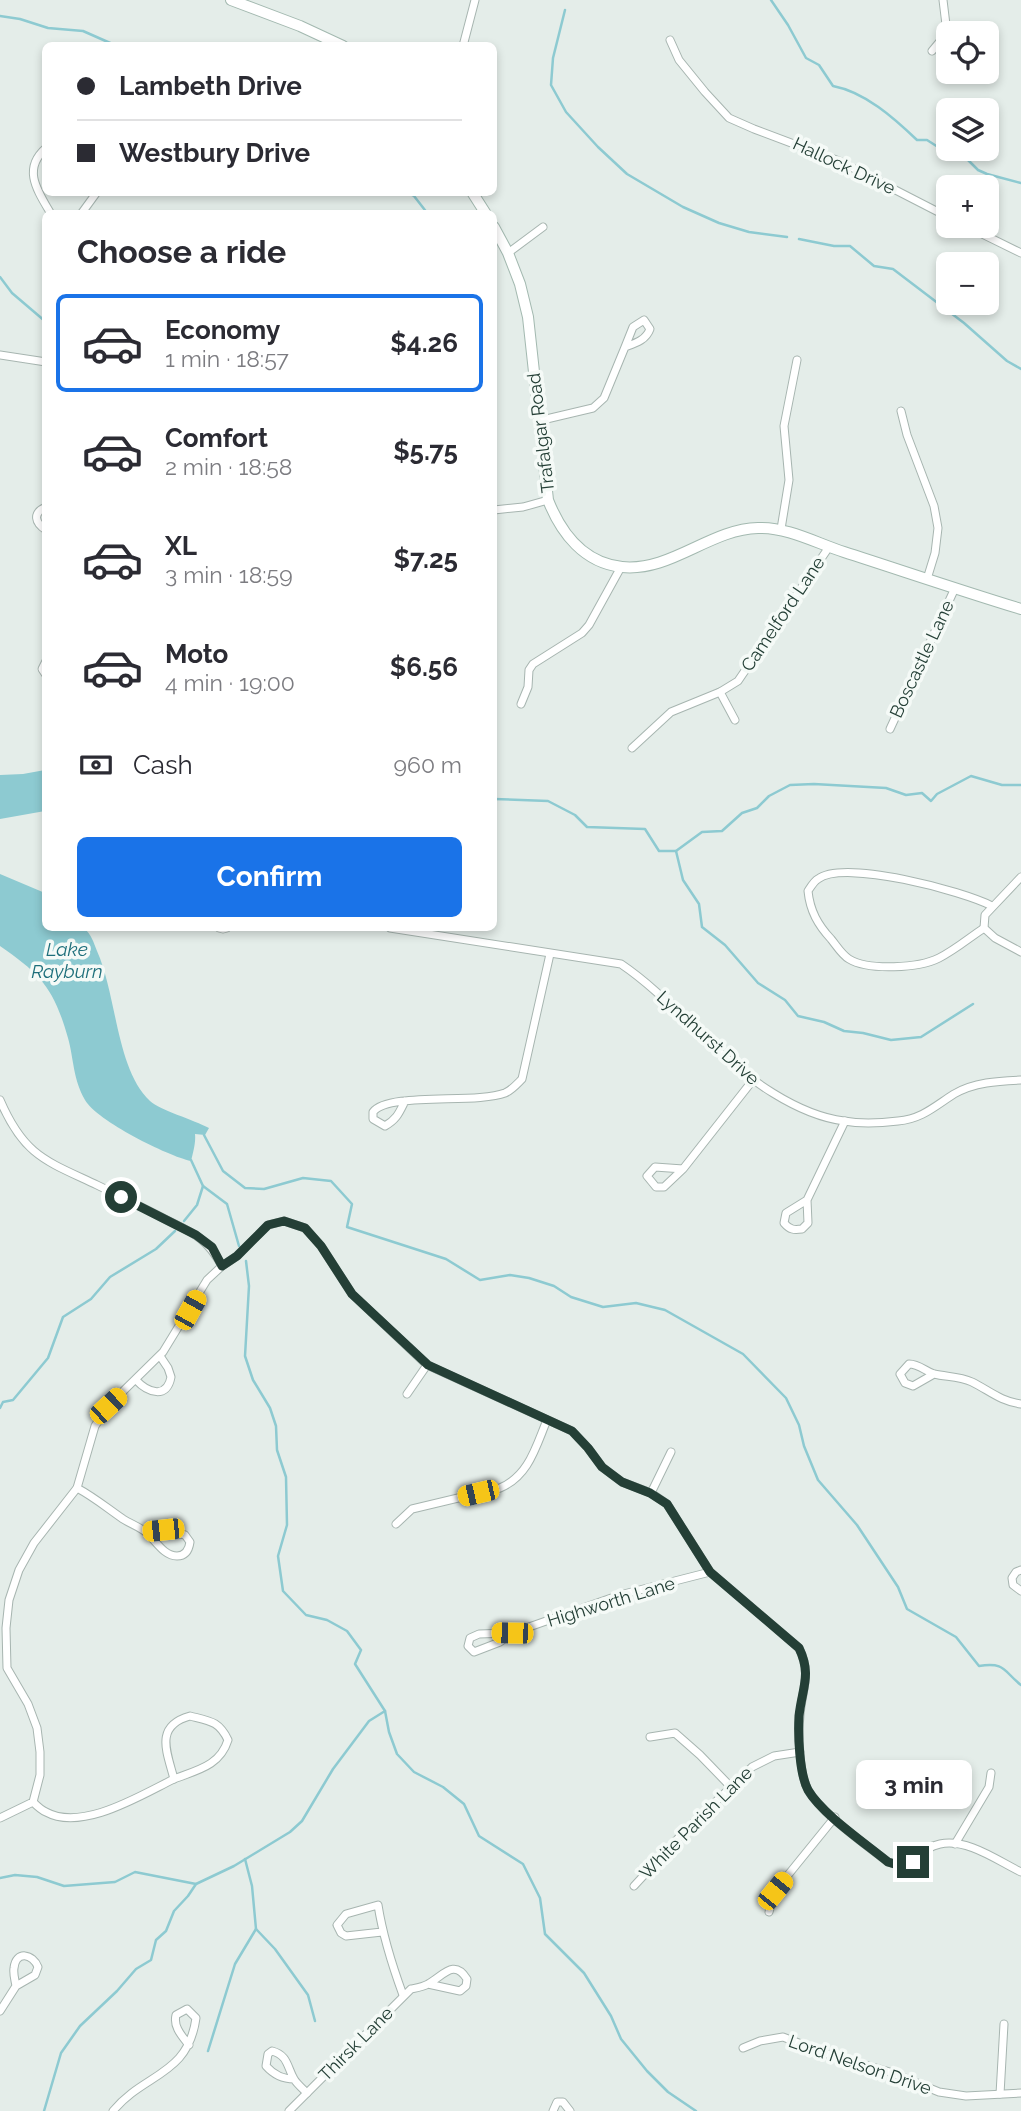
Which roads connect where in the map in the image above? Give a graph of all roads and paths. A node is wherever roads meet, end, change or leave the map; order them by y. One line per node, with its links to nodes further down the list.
1 (231, 0): 5 (street)
2 (475, 0): 6 (street)
3 (943, 0): 7 (street)
4 (670, 40): 10 (street, Hallock Drive)
5 (334, 42)
6 (464, 42)
7 (932, 51)
8 (42, 151): 9 (street)
9 (49, 210)
10 (936, 211)
11 (543, 227): 14 (street)
12 (497, 233): 14 (street, Trafalgar Road)
13 (990, 238): 15 (street)
14 (508, 253): 21 (street, Trafalgar Road)
15 (1021, 253)
16 (625, 346): 21 (street)
17 (0, 355): 19 (street)
18 (797, 360): 26 (street)
19 (42, 361)
20 (901, 411): 29 (street)
21 (538, 421): 22 (street, Trafalgar Road)
22 (548, 500): 24 (street); 28 (street, Trafalgar Road)
23 (42, 509): 25 (street)
24 (497, 510)
25 (42, 527)
26 (781, 529): 27 (street, Trafalgar Road); 28 (street, Trafalgar Road)
27 (829, 547): 29 (street, Trafalgar Road); 32 (street, Camelford Lane)
28 (621, 567): 33 (street)
29 (927, 579): 30 (street, Trafalgar Road)
30 (955, 588): 31 (street, Trafalgar Road); 35 (street, Boscastle Lane)
31 (1021, 609)
32 (720, 692): 34 (street); 36 (street, Camelford Lane)
33 (520, 704)
34 (735, 720)
35 (890, 729)
36 (632, 748)
37 (1021, 877): 38 (street)
38 (992, 906): 39 (street); 39 (street)
39 (984, 928): 41 (street)
40 (408, 931): 42 (street, Lyndhurst Drive)
41 (1021, 952)
42 (550, 954): 43 (street, Lyndhurst Drive); 46 (street)
43 (753, 1080): 47 (street, Lyndhurst Drive); 48 (street)
44 (1021, 1080): 47 (street, Lyndhurst Drive)
45 (0, 1100): 50 (street)
46 (405, 1101): 46 (street)
47 (845, 1121): 49 (street)
48 (683, 1169): 48 (street)
49 (807, 1200)
50 (222, 1266): 51 (street); 52 (street)
51 (160, 1356): 54 (street); 54 (street)
52 (428, 1365): 55 (street); 57 (street)
53 (934, 1374): 56 (street)
54 (136, 1380): 59 (street)
55 (407, 1394)
56 (1021, 1404)
57 (547, 1420): 60 (street); 61 (street)
58 (671, 1452): 60 (street)
59 (77, 1488): 62 (street); 72 (street)
60 (650, 1493): 64 (street)
61 (396, 1524)
62 (146, 1532): 62 (street)
63 (1021, 1570): 65 (street)
64 (710, 1572): 66 (street, Highworth Lane); 68 (street)
65 (1021, 1591)
66 (512, 1633): 66 (street, Highworth Lane)
67 (650, 1737): 71 (street)
68 (800, 1752): 71 (street, White Parish Lane); 73 (street)
69 (991, 1773): 75 (street)
70 (174, 1779): 70 (street); 72 (street)
71 (731, 1787): 77 (street, White Parish Lane)
72 (33, 1802): 74 (street)
73 (835, 1817): 75 (street); 78 (street)
74 (0, 1818)
75 (956, 1844): 76 (street)
76 (1021, 1872)
77 (634, 1886)
78 (769, 1912)
79 (382, 1931): 79 (street); 82 (street)
80 (428, 1984): 80 (street, Thirsk Lane); 82 (street, Thirsk Lane)
81 (16, 1986): 83 (street)
82 (403, 1995): 88 (street, Thirsk Lane)
83 (0, 2011)
84 (1004, 2024): 90 (street)
85 (189, 2045): 85 (street); 91 (street)
86 (743, 2048): 90 (street, Lord Nelson Drive)
87 (294, 2079): 87 (street); 88 (street)
88 (307, 2093): 92 (street, Thirsk Lane)
89 (1021, 2093): 90 (street, Lord Nelson Drive)
90 (1000, 2094)
91 (113, 2111)
92 (289, 2111)
93 (552, 2111): 94 (street)
94 (570, 2111)

